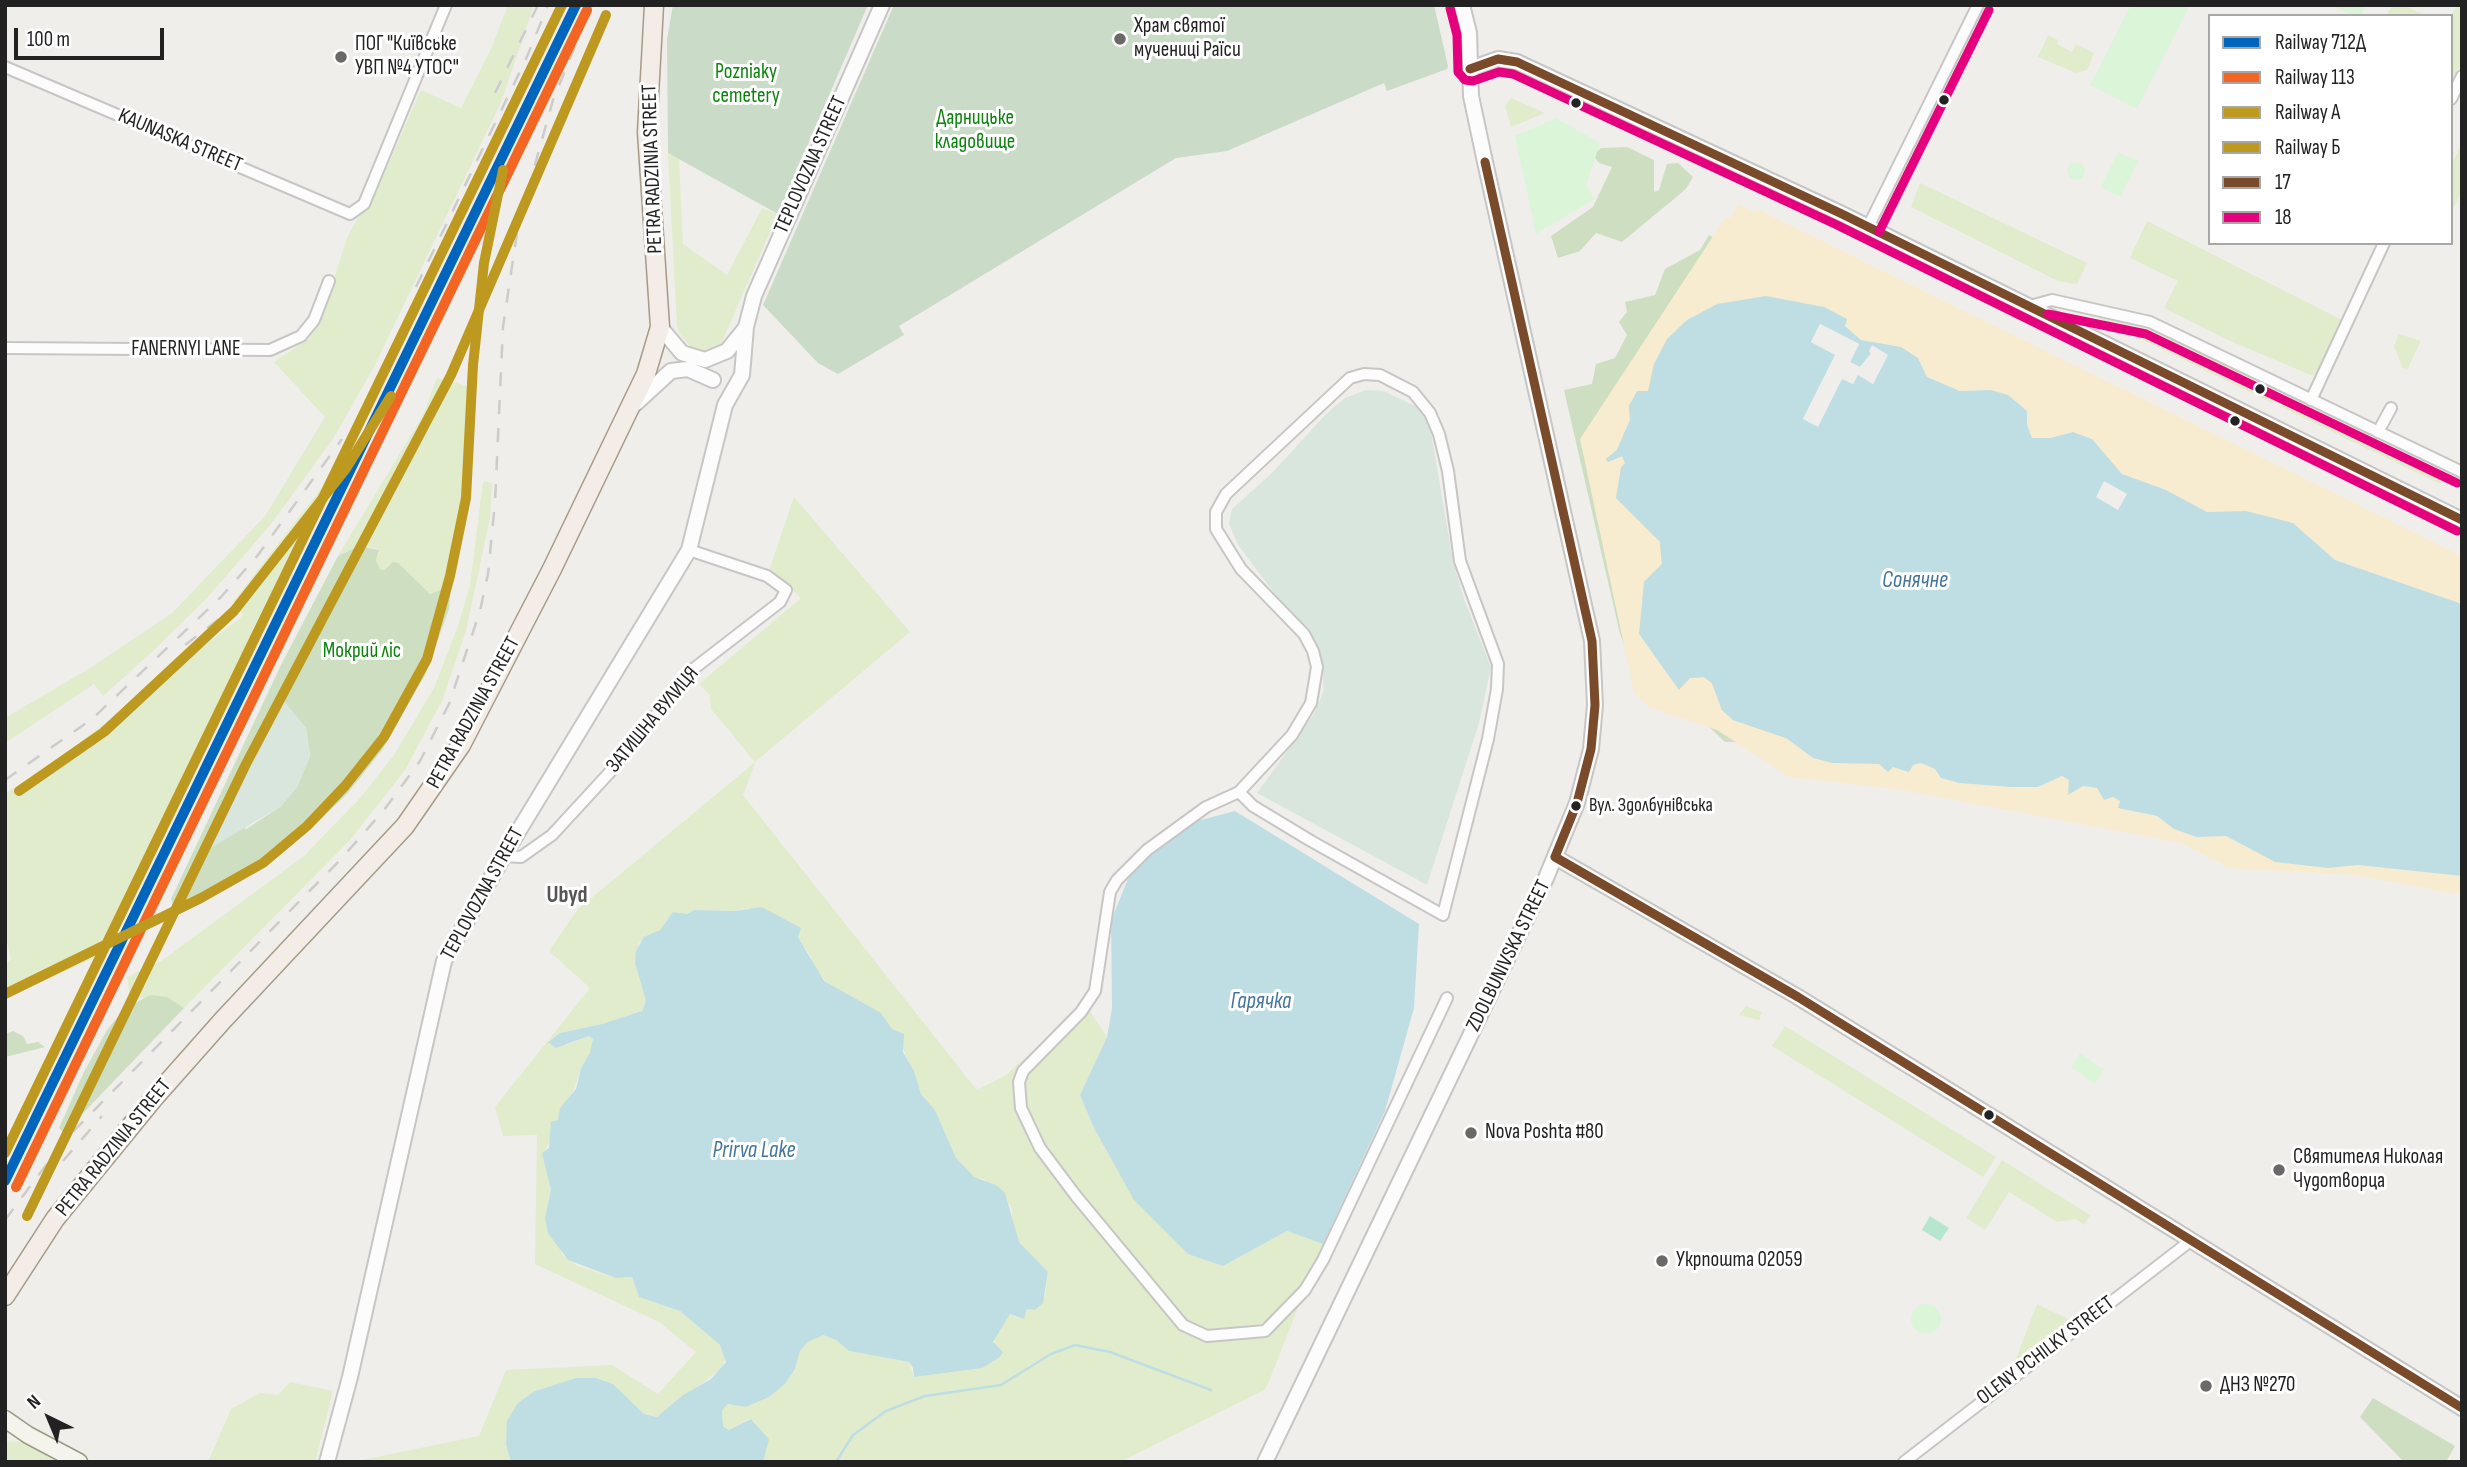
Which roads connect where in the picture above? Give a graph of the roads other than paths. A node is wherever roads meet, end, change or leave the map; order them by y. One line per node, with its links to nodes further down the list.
1 (446, 5): 6 (street, KAUNASKA STREET)
2 (654, 5): 14 (main road, PETRA RADZINIA STREET)
3 (882, 5): 15 (street, TEPLOVOZNA STREET)
4 (1462, 5): 7 (street, ZDOLBUNIVSKA STREET)
5 (1978, 5): 10 (street)
6 (5, 67)
7 (1470, 69): 10 (street); 30 (street, ZDOLBUNIVSKA STREET)
8 (2462, 76): 9 (street)
9 (2453, 95)
10 (1868, 227): 13 (street)
11 (2383, 245): 20 (street)
12 (329, 281): 16 (street, FANERNYI LANE)
13 (2031, 306): 20 (street); 26 (street)
14 (660, 327): 17 (street); 22 (main road, PETRA RADZINIA STREET)
15 (746, 327): 17 (street, TEPLOVOZNA STREET); 18 (street, TEPLOVOZNA STREET)
16 (5, 348)
17 (717, 357): 18 (street); 19 (street)
18 (740, 372): 19 (street); 21 (street, TEPLOVOZNA STREET)
19 (714, 382): 21 (street); 22 (street)
20 (2311, 400): 24 (street)
21 (725, 405): 27 (street, TEPLOVOZNA STREET)
22 (631, 407): 33 (main road, PETRA RADZINIA STREET)
23 (2391, 408): 24 (street)
24 (2378, 432): 25 (street)
25 (2462, 472)
26 (2462, 520)
27 (689, 550): 29 (street, TEPLOVOZNA STREET); 29 (street, ЗАТИШНА ВУЛИЦЯ)
28 (1239, 792): 28 (street); 31 (street)
29 (503, 856): 39 (street, TEPLOVOZNA STREET)
30 (1555, 857): 32 (street); 40 (street, ZDOLBUNIVSKA STREET)
31 (1447, 998)
32 (2189, 1242): 34 (street); 41 (street, OLENY PCHILKY STREET)
33 (5, 1296)
34 (2462, 1408)
35 (5, 1419): 37 (main road)
36 (5, 1431): 37 (main road)
37 (28, 1435): 38 (main road)
38 (79, 1462)
39 (327, 1462)
40 (1265, 1462)
41 (1904, 1462)

